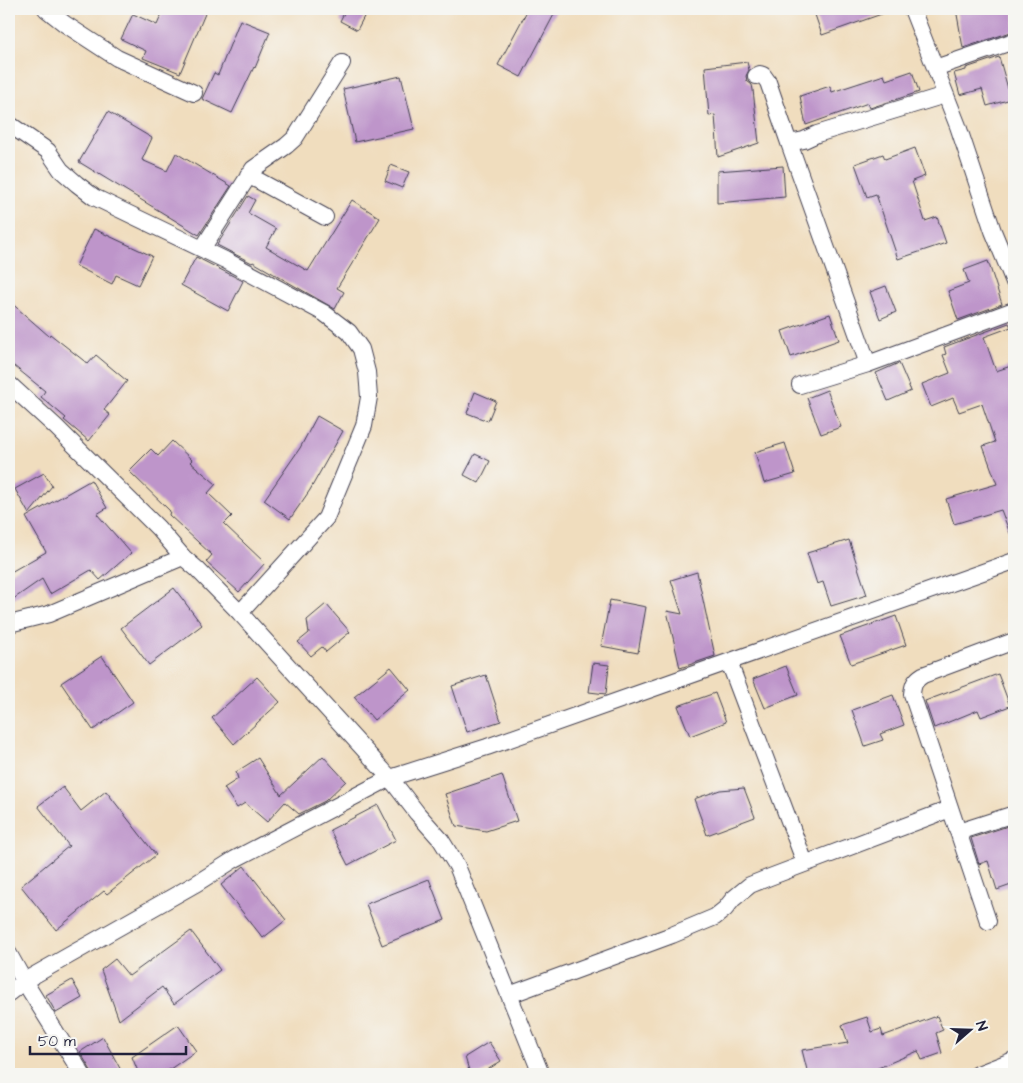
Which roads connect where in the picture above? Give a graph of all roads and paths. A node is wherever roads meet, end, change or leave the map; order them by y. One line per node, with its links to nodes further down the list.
1 (46, 9): 7 (street)
2 (912, 9): 5 (street)
3 (1014, 41): 5 (street)
4 (342, 62): 11 (street)
5 (935, 68): 8 (street)
6 (756, 76): 10 (street)
7 (194, 93)
8 (945, 95): 10 (street); 14 (street)
9 (9, 124): 13 (street)
10 (789, 143): 16 (street)
11 (248, 175): 12 (street); 13 (street)
12 (325, 217)
13 (202, 249): 21 (street)
14 (1014, 282)
15 (1014, 310): 16 (street)
16 (868, 364): 18 (street)
17 (9, 384): 19 (street)
18 (800, 385)
19 (183, 557): 21 (street); 22 (street)
20 (1014, 561): 24 (street)
21 (240, 613): 25 (street)
22 (9, 624)
23 (1014, 641): 26 (street)
24 (728, 662): 25 (street); 29 (street)
25 (390, 778): 32 (street); 34 (street)
26 (950, 809): 28 (street); 29 (street)
27 (1014, 814): 28 (street)
28 (958, 832): 30 (street)
29 (805, 863): 34 (street)
30 (988, 921)
31 (9, 954): 32 (street)
32 (24, 981): 33 (street); 36 (street)
33 (9, 993)
34 (508, 995): 37 (street)
35 (1014, 1060): 38 (street)
36 (82, 1074)
37 (541, 1074)
38 (978, 1074)

